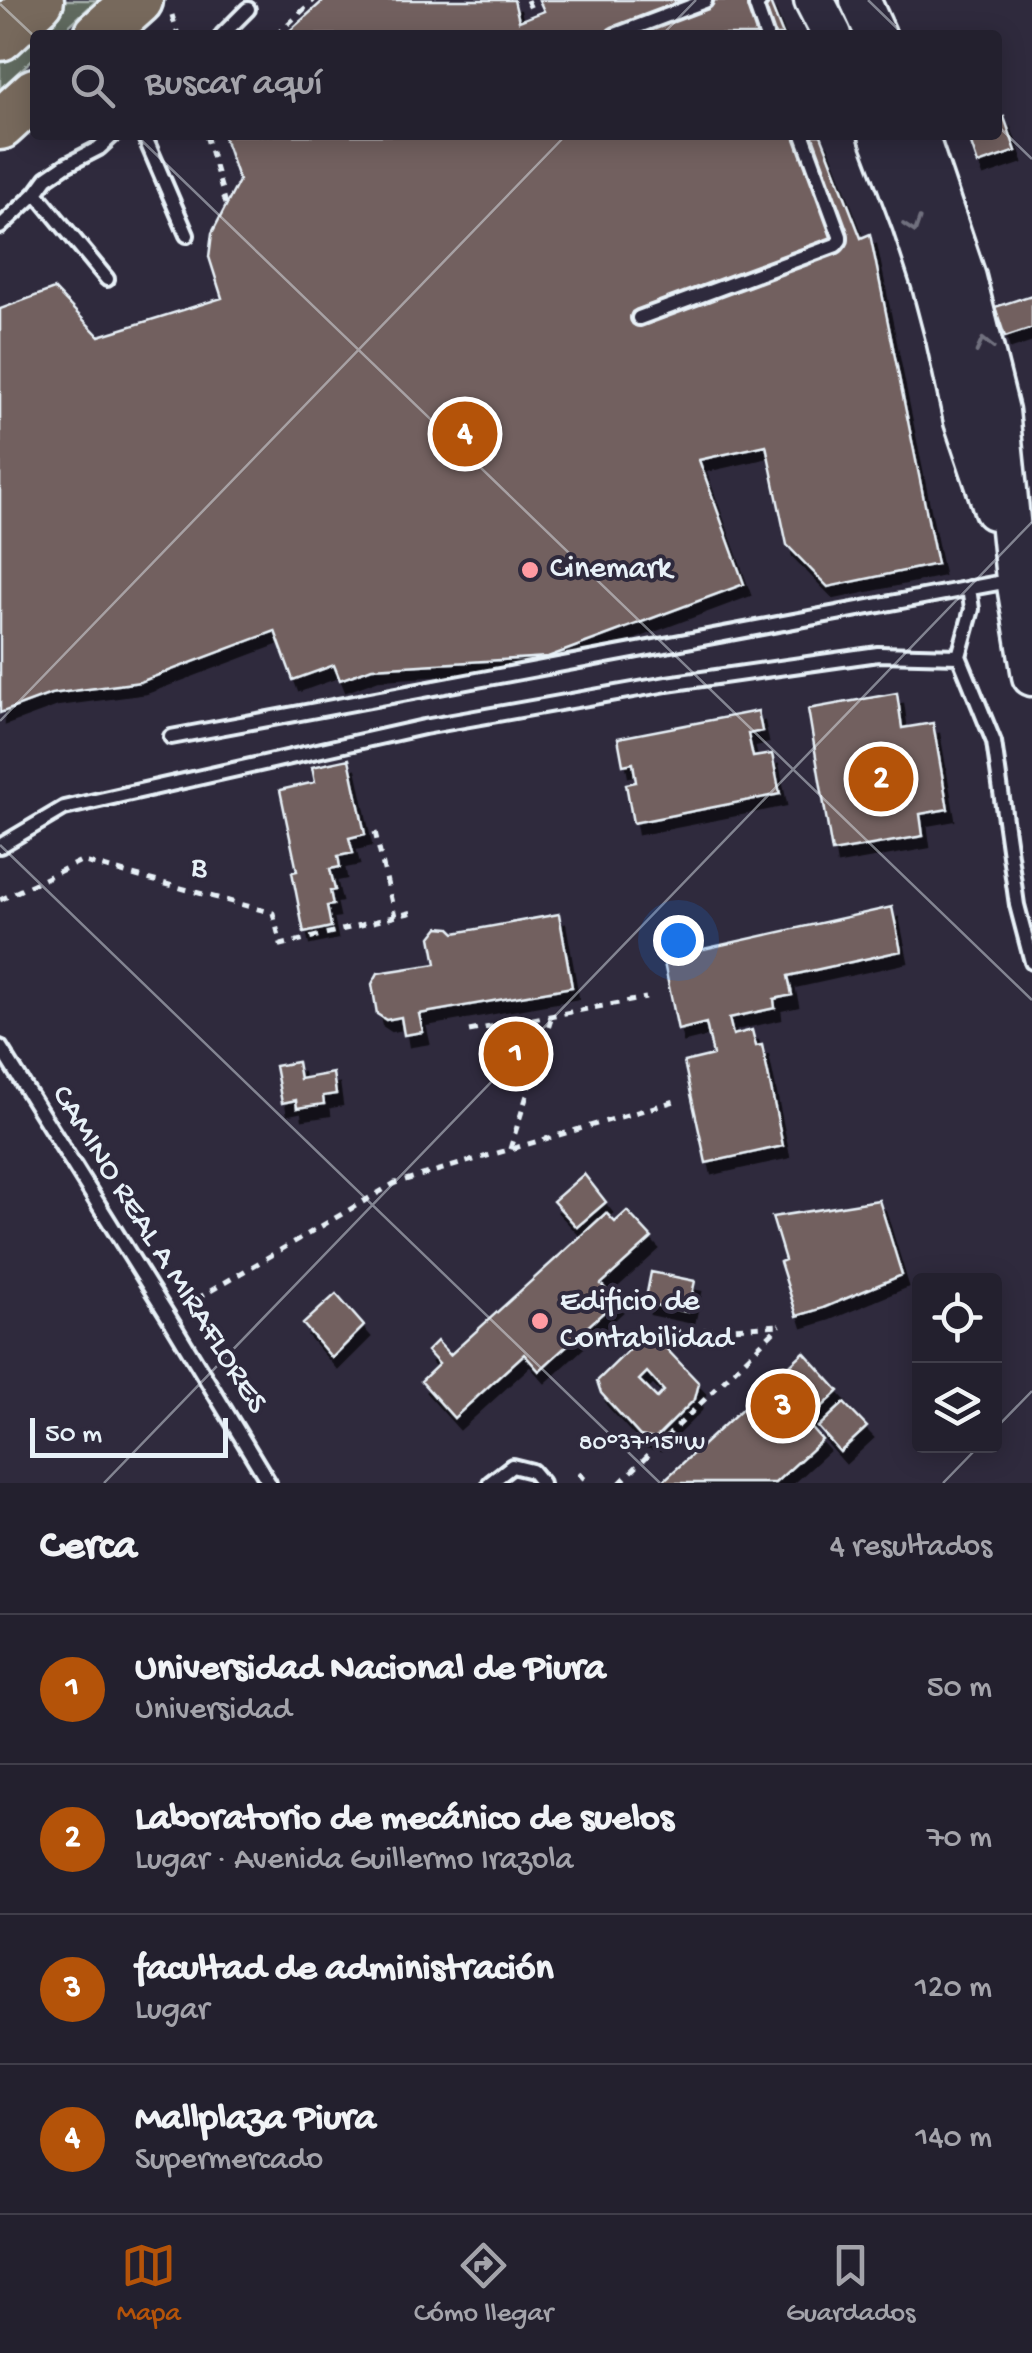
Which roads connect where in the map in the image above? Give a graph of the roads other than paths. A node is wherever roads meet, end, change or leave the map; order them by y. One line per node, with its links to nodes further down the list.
1 (39, 0): 14 (highway)
2 (138, 0): 8 (highway)
3 (760, 0): 11 (lane)
4 (814, 0): 12 (main road)
5 (860, 0): 13 (main road)
6 (705, 1): 10 (lane)
7 (248, 10): 9 (lane)
8 (105, 30)
9 (227, 30)
10 (628, 30)
11 (764, 30)
12 (829, 30)
13 (874, 30)
14 (0, 36)
15 (30, 98): 16 (highway)
16 (0, 125)
17 (108, 140): 22 (lane)
18 (146, 140): 24 (lane)
19 (805, 140): 26 (lane)
20 (881, 140): 27 (main road, one-way to 27)
21 (920, 140): 27 (main road, one-way to 21)
22 (36, 193): 23 (lane); 25 (lane)
23 (0, 227)
24 (187, 235)
25 (107, 279)
26 (639, 318)
27 (982, 416): 28 (main road)
28 (1016, 579): 29 (lane); 31 (main road)
29 (970, 588): 30 (lane); 32 (lane)
30 (959, 656): 33 (lane); 34 (lane)
31 (1032, 676)
32 (172, 737)
33 (0, 846)
34 (1032, 962)
35 (0, 1047): 36 (lane, CAMINO REAL A MIRAFLORES)
36 (4, 1061): 37 (lane, CAMINO REAL A MIRAFLORES)
37 (269, 1483)
38 (490, 1483): 39 (lane)
39 (542, 1483)

